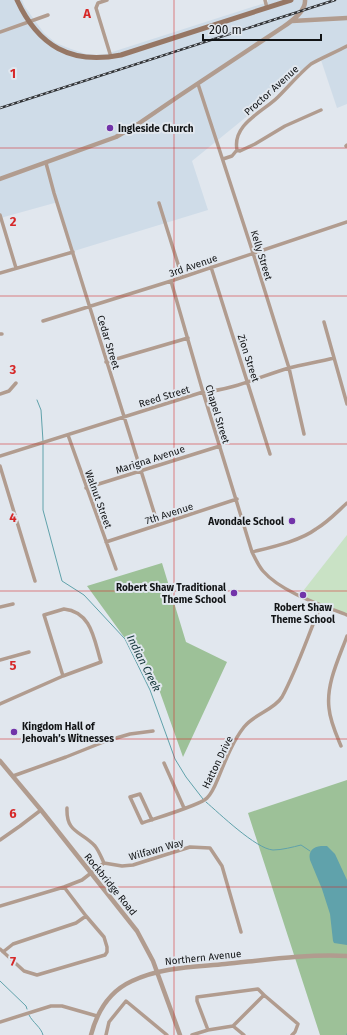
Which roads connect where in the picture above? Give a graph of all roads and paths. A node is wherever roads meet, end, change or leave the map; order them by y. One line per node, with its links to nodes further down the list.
1 (17, 0): 10 (main road)
2 (107, 0): 13 (street)
3 (265, 0): 6 (street)
4 (291, 0): 6 (main road)
5 (305, 0): 9 (street)
6 (267, 8): 13 (main road)
7 (48, 15): 10 (street)
8 (347, 18): 9 (street)
9 (292, 21): 14 (street)
10 (29, 23): 11 (street); 13 (main road)
11 (0, 32)
12 (347, 46): 16 (street, Proctor Avenue)
13 (112, 57)
14 (198, 84): 17 (street, Kelly Street); 18 (street)
15 (321, 110): 16 (street)
16 (237, 150): 17 (street)
17 (223, 159): 24 (street, Kelly Street)
18 (46, 163): 19 (street); 23 (street, Cedar Street)
19 (0, 179)
20 (160, 203): 28 (street)
21 (0, 216): 26 (street)
22 (347, 222): 24 (street, 3rd Avenue)
23 (73, 252): 26 (street); 30 (street, Cedar Street)
24 (254, 253): 25 (street, 3rd Avenue); 36 (street, Kelly Street)
25 (211, 267): 28 (street, 3rd Avenue); 37 (street, Zion Street)
26 (16, 268): 27 (street)
27 (0, 274)
28 (182, 277): 29 (street, 3rd Avenue)
29 (171, 281): 30 (street, 3rd Avenue); 33 (street, Chapel Street)
30 (90, 307): 31 (street, 3rd Avenue); 35 (street, Cedar Street)
31 (43, 321)
32 (324, 322): 34 (street)
33 (188, 338): 35 (street); 39 (street, Chapel Street)
34 (334, 358): 36 (street, Reed Street); 41 (street)
35 (106, 362): 42 (street, Cedar Street)
36 (289, 368): 37 (street, Reed Street); 43 (street, Kelly Street)
37 (248, 382): 39 (street, Reed Street); 46 (street, Zion Street)
38 (16, 383): 40 (street)
39 (203, 392): 42 (street, Reed Street); 45 (street, Chapel Street)
40 (0, 394)
41 (347, 404)
42 (124, 417): 44 (street, Reed Street); 49 (street, Cedar Street)
43 (304, 434)
44 (68, 435): 47 (street, Reed Street); 50 (street, Walnut Street)
45 (220, 446): 49 (street, Marigna Avenue); 51 (street, Chapel Street)
46 (270, 454)
47 (0, 456)
48 (0, 466): 57 (street)
49 (140, 471): 50 (street, Marigna Avenue); 53 (street, Cedar Street)
50 (86, 488): 54 (street, Walnut Street)
51 (237, 499): 53 (street, 7th Avenue); 55 (street, Chapel Street)
52 (347, 503): 55 (street)
53 (158, 525): 54 (street, 7th Avenue)
54 (106, 542): 56 (street, Walnut Street)
55 (252, 552): 59 (street, Chapel Street)
56 (116, 569)
57 (35, 581)
58 (13, 604): 60 (street)
59 (321, 605): 61 (street, Chapel Street); 73 (street, Hatton Drive)
60 (0, 607)
61 (347, 615)
62 (347, 636): 68 (street)
63 (29, 652): 64 (street)
64 (0, 660)
65 (63, 676): 65 (street); 66 (street)
66 (0, 704)
67 (153, 731): 71 (street)
68 (341, 746)
69 (0, 761): 71 (street, Rockbridge Road)
70 (164, 763): 73 (street)
71 (13, 776): 74 (street, Rockbridge Road)
72 (67, 808): 77 (street)
73 (184, 808): 75 (street, Hatton Drive)
74 (40, 810): 76 (street); 78 (street, Rockbridge Road)
75 (152, 820): 75 (street)
76 (0, 840)
77 (104, 863): 78 (street); 82 (street, Wilfawn Way)
78 (91, 873): 79 (street); 85 (street, Rockbridge Road)
79 (64, 887): 80 (street); 81 (street)
80 (0, 906)
81 (86, 916): 83 (street); 83 (street)
82 (241, 932)
83 (2, 951)
84 (347, 956): 85 (street, Northern Avenue)
85 (157, 971): 87 (street, Northern Avenue); 94 (street, Rockbridge Road)
86 (264, 995): 89 (street); 90 (street); 97 (street)
87 (97, 1016): 88 (street); 91 (street, Northern Avenue)
88 (0, 1022)
89 (233, 1026): 90 (street); 96 (street)
90 (208, 1030): 95 (street)
91 (91, 1035)
92 (106, 1035): 93 (street)
93 (167, 1035)
94 (180, 1035)
95 (192, 1035)
96 (244, 1035)
97 (292, 1035)

